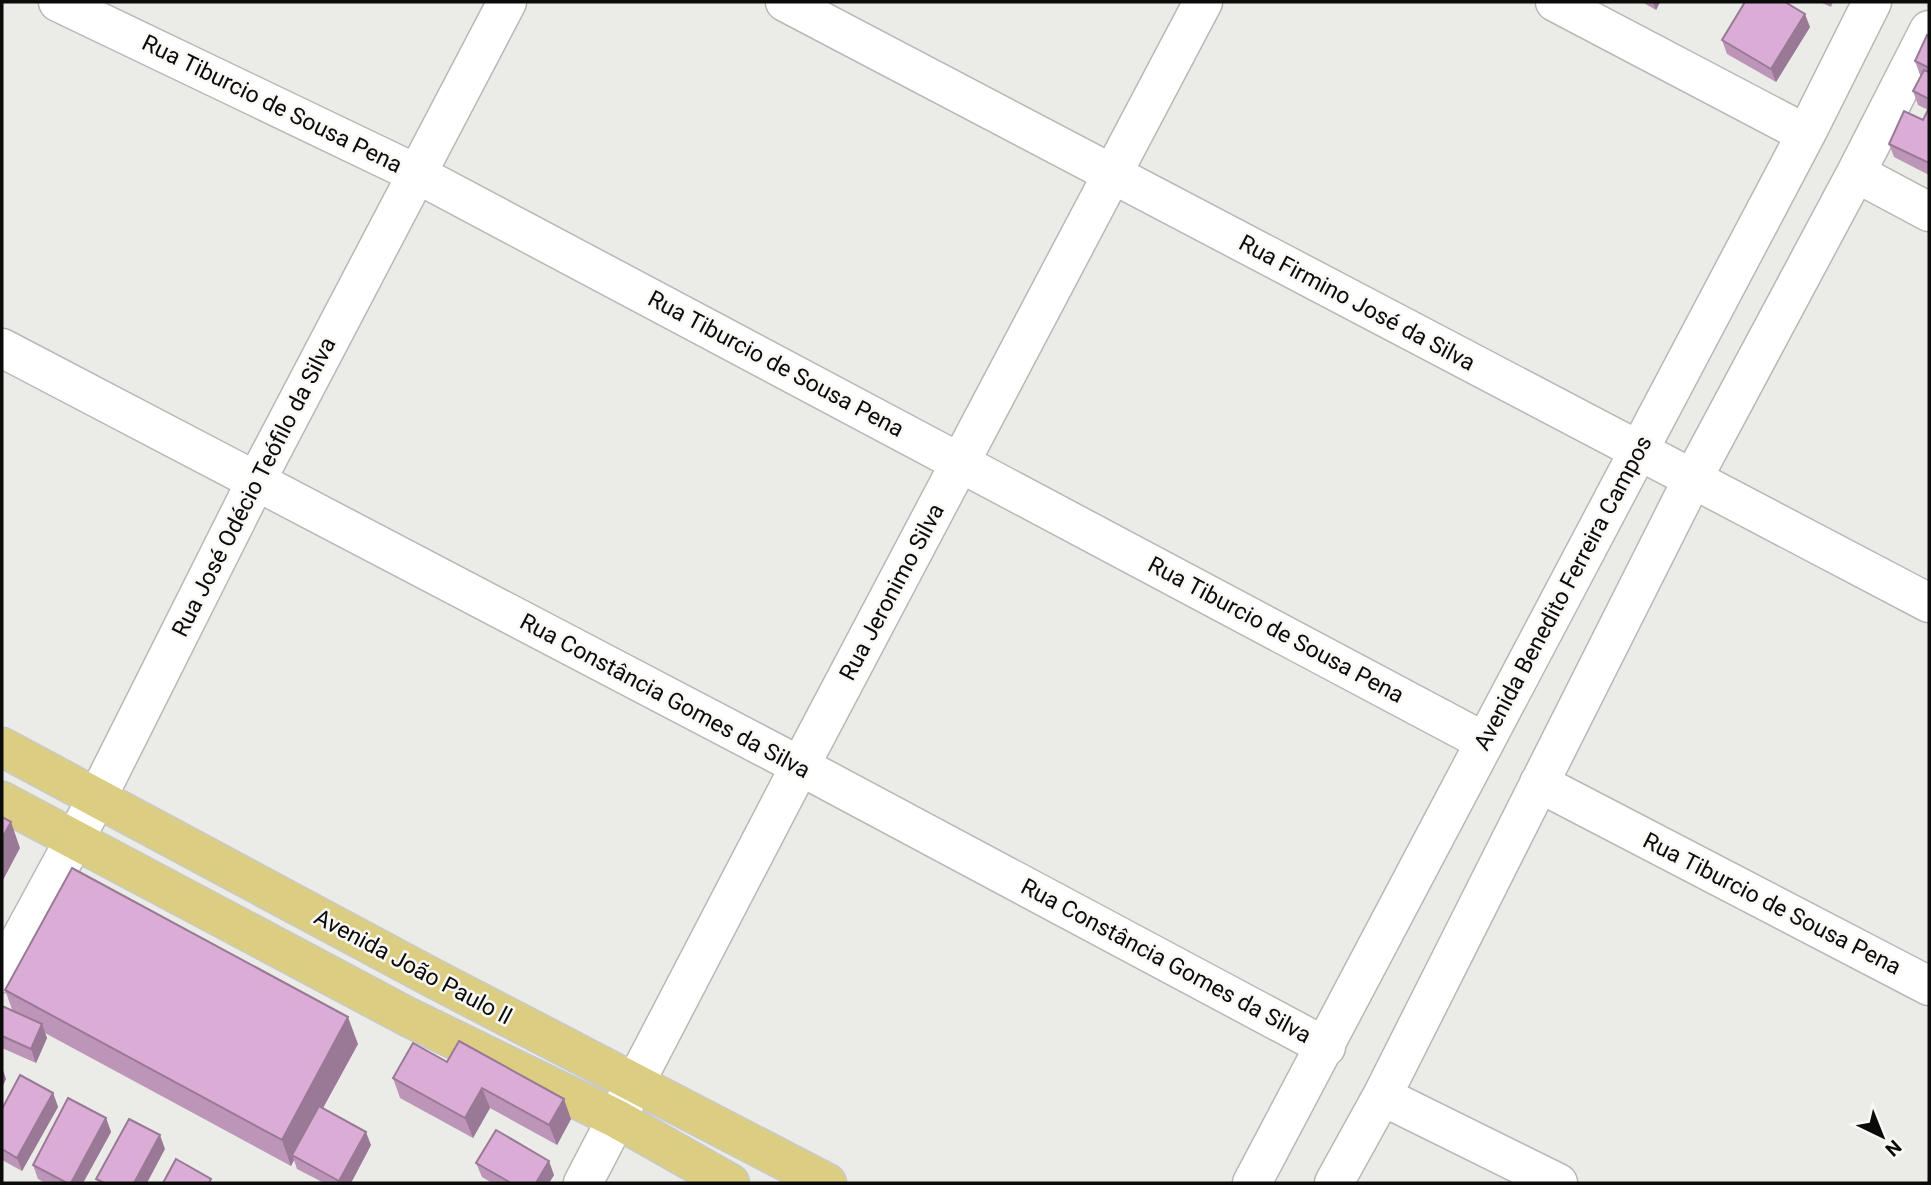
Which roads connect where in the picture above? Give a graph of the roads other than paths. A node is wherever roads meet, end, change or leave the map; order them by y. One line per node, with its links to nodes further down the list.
1 (58, 2): 10 (street, Rua Tiburcio de Sousa Pena)
2 (507, 2): 10 (street, Rua José Odécio Teófilo da Silva)
3 (785, 2): 11 (street, Rua Firmino José da Silva)
4 (1203, 2): 11 (street, Rua Jeronimo Silva)
5 (1555, 2): 8 (street)
6 (1872, 2): 8 (street, Avenida Benedito Ferreira Campos)
7 (1929, 30): 9 (street)
8 (1806, 134): 14 (street, Avenida Benedito Ferreira Campos)
9 (1856, 173): 12 (street); 16 (street)
10 (417, 174): 15 (street, Rua Tiburcio de Sousa Pena); 17 (street, Rua José Odécio Teófilo da Silva)
11 (1111, 174): 14 (street, Rua Firmino José da Silva); 15 (street, Rua Jeronimo Silva)
12 (1929, 212)
13 (2, 348): 17 (street, Rua Constância Gomes da Silva)
14 (1638, 451): 16 (street, Rua Firmino José da Silva); 19 (street, Avenida Benedito Ferreira Campos)
15 (960, 462): 19 (street, Rua Tiburcio de Sousa Pena); 21 (street, Rua Jeronimo Silva)
16 (1693, 478): 18 (street, Rua Firmino José da Silva); 22 (street)
17 (256, 481): 21 (street, Rua Constância Gomes da Silva); 23 (street, Rua José Odécio Teófilo da Silva)
18 (1929, 603)
19 (1485, 742): 30 (street, Avenida Benedito Ferreira Campos)
20 (2, 747): 23 (main road, Avenida João Paulo ll)
21 (800, 766): 30 (street, Rua Constância Gomes da Silva); 31 (street, Rua Jeronimo Silva)
22 (1539, 783): 28 (street, Rua Tiburcio de Sousa Pena); 32 (street)
23 (97, 797): 25 (street, Rua José Odécio Teófilo da Silva); 27 (main road, Avenida João Paulo ll)
24 (2, 802): 25 (main road, Avenida João Paulo ll)
25 (72, 839): 26 (street, Rua José Odécio Teófilo da Silva); 29 (main road, Avenida João Paulo ll)
26 (2, 973)
27 (429, 976): 29 (street); 31 (main road, Avenida João Paulo ll)
28 (1929, 986)
29 (408, 1017): 33 (main road, Avenida João Paulo ll)
30 (1326, 1047): 37 (street, Avenida Benedito Ferreira Campos)
31 (634, 1082): 33 (street, Rua Jeronimo Silva); 36 (main road, Avenida João Paulo ll)
32 (1382, 1097): 38 (street); 39 (street)
33 (617, 1119): 34 (street, Rua Jeronimo Silva); 35 (main road, Avenida João Paulo ll)
34 (583, 1183)
35 (730, 1183)
36 (827, 1183)
37 (1252, 1183)
38 (1334, 1183)
39 (1558, 1183)

